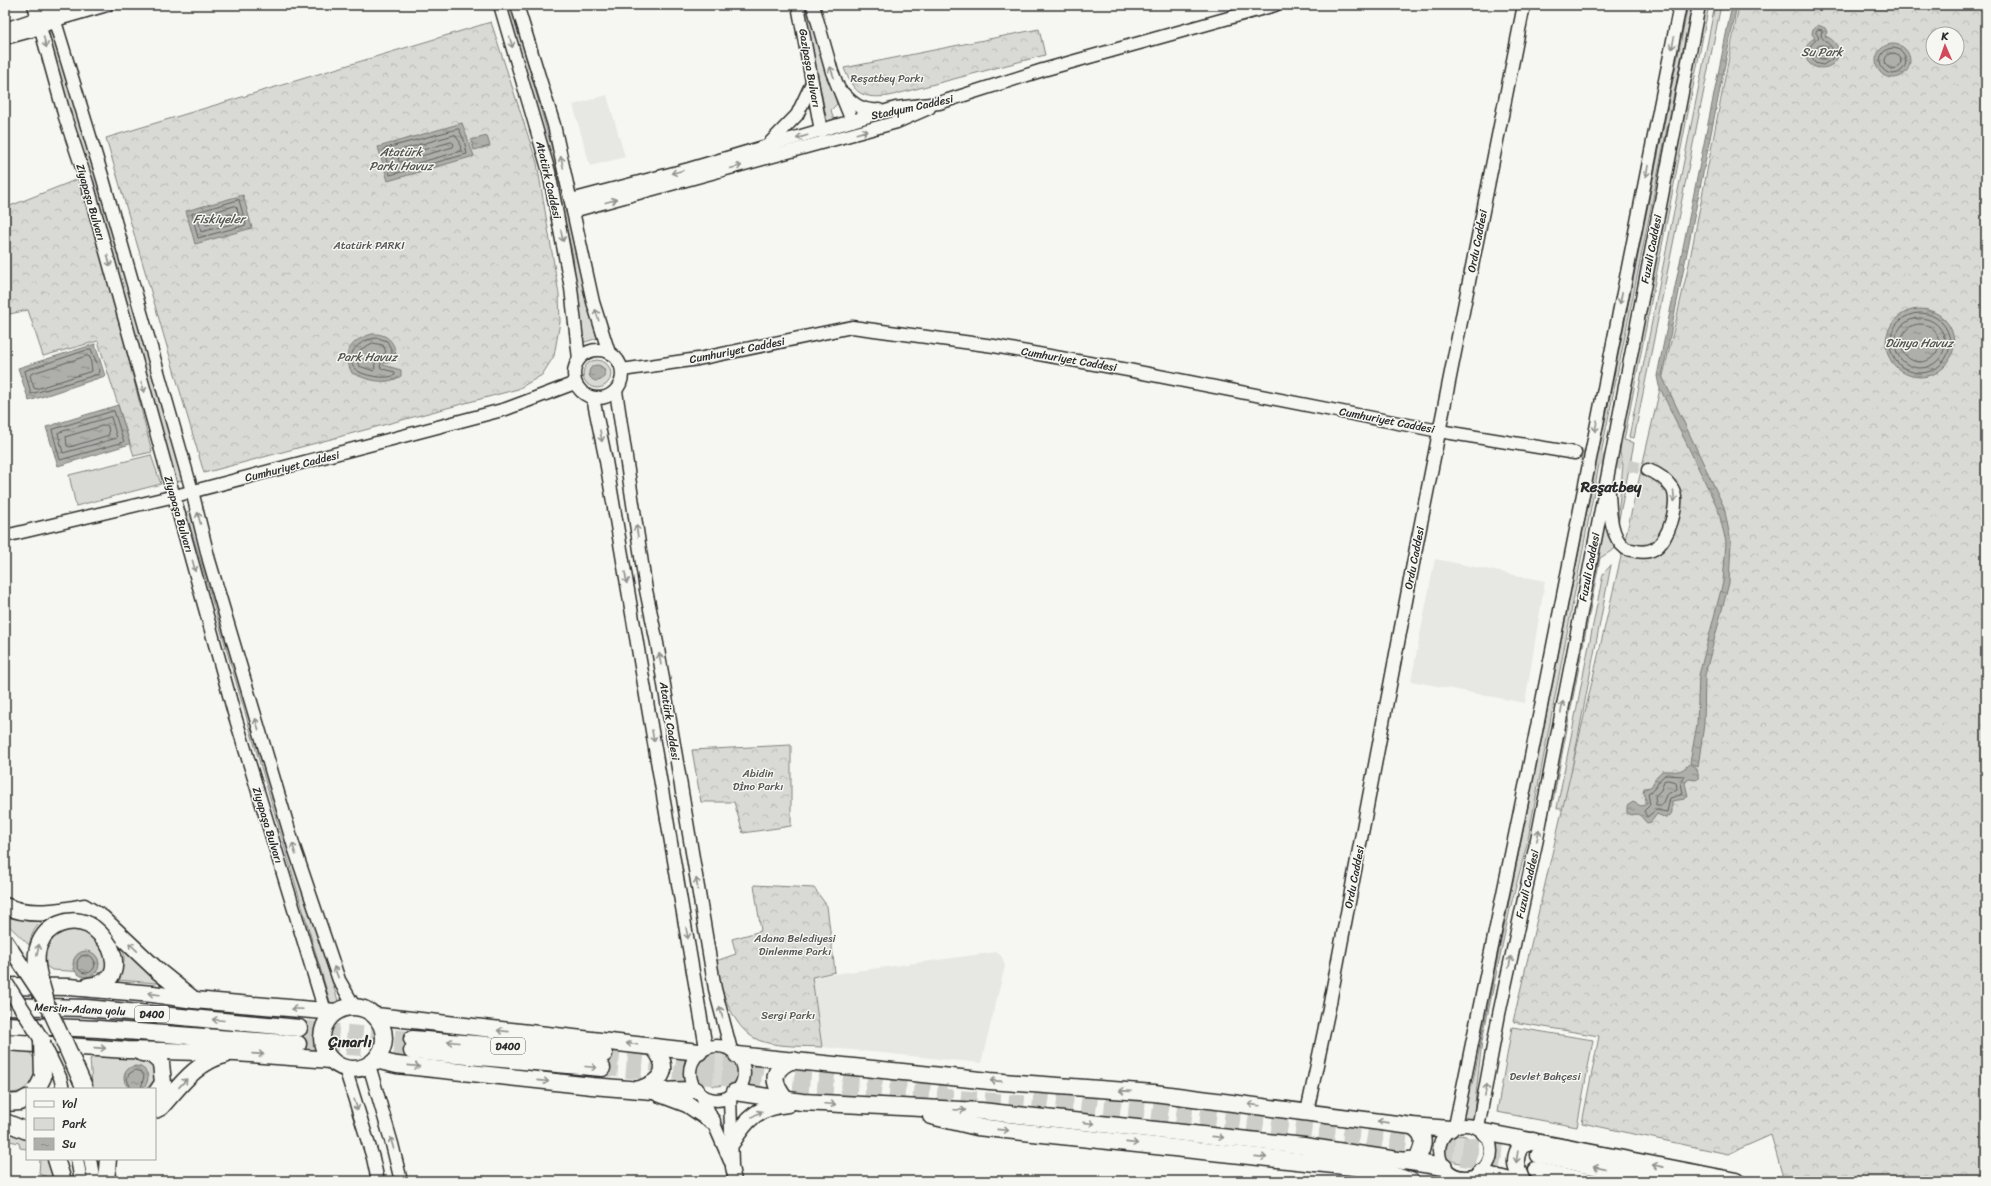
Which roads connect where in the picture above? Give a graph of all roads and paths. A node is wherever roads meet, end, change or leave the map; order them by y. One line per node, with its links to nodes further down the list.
1 (34, 5): 13 (main road, Ziyapaşa Bulvarı)
2 (76, 5): 12 (main road)
3 (107, 5): 12 (main road)
4 (500, 5): 25 (main road, Atatürk Caddesi, one-way to 25)
5 (517, 5): 23 (main road, Atatürk Caddesi, one-way to 5)
6 (798, 5): 16 (main road, Gazipaşa Bulvarı)
7 (813, 5): 17 (main road, Gazipaşa Bulvarı, one-way to 7)
8 (1275, 5): 18 (main road, Stadyum Caddesi)
9 (1524, 5): 30 (main road, Ordu Caddesi)
10 (1680, 5): 33 (main road, Fuzuli Caddesi, one-way to 33)
11 (1699, 5): 35 (main road, Fuzuli Caddesi)
12 (52, 13): 13 (main road); 36 (main road, Ziyapaşa Bulvarı)
13 (40, 23): 14 (main road); 15 (main road); 37 (main road, Ziyapaşa Bulvarı, one-way to 37)
14 (5, 29)
15 (5, 38)
16 (812, 83): 21 (main road, Gazipaşa Bulvarı); 22 (main road)
17 (839, 89): 19 (main road); 20 (main road, Gazipaşa Bulvarı)
18 (939, 103): 19 (main road, Stadyum Caddesi); 23 (main road, one-way to 18)
19 (896, 108): 20 (main road, Stadyum Caddesi)
20 (852, 121): 21 (main road, Stadyum Caddesi)
21 (821, 131): 22 (main road, Stadyum Caddesi, one-way to 22)
22 (765, 147): 23 (main road, Stadyum Caddesi, one-way to 23)
23 (572, 205): 24 (main road, Atatürk Caddesi, one-way to 23)
24 (609, 352): 25 (main road); 26 (main road)
25 (578, 359): 27 (main road)
26 (622, 370): 28 (main road); 30 (main road, Cumhuriyet Caddesi)
27 (575, 383): 29 (main road); 36 (main road, Cumhuriyet Caddesi)
28 (616, 391): 29 (main road); 58 (main road, Atatürk Caddesi, one-way to 28)
29 (593, 398): 57 (main road, Atatürk Caddesi, one-way to 57)
30 (1439, 431): 31 (main road, Cumhuriyet Caddesi); 79 (main road, Ordu Caddesi)
31 (1518, 444): 32 (main road, Cumhuriyet Caddesi); 33 (main road)
32 (1575, 453)
33 (1587, 469): 83 (main road, Fuzuli Caddesi)
34 (1648, 470): 35 (main road, one-way to 35)
35 (1608, 474): 84 (main road, Fuzuli Caddesi, one-way to 35)
36 (192, 491): 37 (main road, Cumhuriyet Caddesi); 47 (main road, Ziyapaşa Bulvarı, one-way to 36)
37 (175, 496): 38 (main road, Cumhuriyet Caddesi); 48 (main road, Ziyapaşa Bulvarı, one-way to 48)
38 (5, 536)
39 (5, 906): 44 (highway, one-way to 39)
40 (5, 940): 45 (main road, bridge)
41 (5, 982): 51 (main road, bridge)
42 (5, 986): 43 (highway)
43 (69, 987): 44 (highway, one-way to 43); 45 (highway, one-way to 43, bridge)
44 (194, 1000): 48 (highway, one-way to 44)
45 (46, 1002): 52 (main road, bridge)
46 (5, 1006): 50 (highway, Mersin-Adana yolu / D400, one-way to 46)
47 (354, 1006): 48 (highway); 49 (highway)
48 (329, 1015): 60 (highway)
49 (376, 1016): 55 (highway, one-way to 49); 63 (highway)
50 (5, 1026)
51 (42, 1040): 65 (highway, bridge); 66 (main road, bridge)
52 (64, 1041): 67 (main road, bridge); 68 (highway, bridge)
53 (5, 1042): 56 (highway, one-way to 56)
54 (412, 1045): 62 (highway, D400)
55 (653, 1047): 57 (highway); 69 (highway)
56 (127, 1050): 59 (highway); 71 (highway)
57 (702, 1050): 58 (main road); 70 (main road)
58 (734, 1052): 61 (highway); 72 (main road)
59 (236, 1053): 60 (highway, one-way to 60); 78 (highway, one-way to 59)
60 (331, 1060): 64 (highway)
61 (793, 1060): 74 (highway); 79 (highway, one-way to 61)
62 (603, 1061)
63 (372, 1063): 64 (highway); 69 (highway, one-way to 69); 102 (main road, one-way to 63)
64 (345, 1068): 101 (main road, one-way to 101)
65 (37, 1088)
66 (63, 1088)
67 (77, 1088)
68 (85, 1088)
69 (646, 1090): 70 (highway); 80 (highway)
70 (699, 1093): 72 (main road); 80 (main road)
71 (156, 1094)
72 (733, 1094): 74 (highway); 86 (main road)
73 (26, 1099): 76 (highway)
74 (786, 1100): 75 (highway)
75 (802, 1102): 77 (highway, one-way to 77); 86 (highway, one-way to 75)
76 (5, 1103)
77 (896, 1108): 92 (highway, one-way to 92); 93 (highway, one-way to 93)
78 (156, 1110)
79 (1307, 1112): 82 (highway, one-way to 79)
80 (712, 1121): 94 (main road)
81 (5, 1122): 85 (highway)
82 (1412, 1126): 83 (highway); 93 (highway)
83 (1452, 1128): 84 (main road); 95 (main road)
84 (1481, 1130): 87 (highway); 96 (main road)
85 (26, 1131)
86 (732, 1142): 94 (main road)
87 (1536, 1156): 106 (highway, one-way to 106); 107 (highway); 108 (highway, one-way to 87); 109 (highway, one-way to 87)
88 (56, 1160): 97 (highway)
89 (77, 1160): 98 (main road)
90 (90, 1160): 99 (main road)
91 (108, 1160): 100 (highway)
92 (1302, 1161): 93 (highway); 104 (highway)
93 (1398, 1161): 95 (highway)
94 (732, 1167): 103 (main road)
95 (1445, 1173): 96 (main road)
96 (1477, 1176): 105 (highway)
97 (63, 1181)
98 (81, 1181)
99 (94, 1181)
100 (106, 1181)
101 (378, 1181)
102 (401, 1181)
103 (735, 1181)
104 (1411, 1181)
105 (1510, 1181)
106 (1522, 1181)
107 (1586, 1181)
108 (1665, 1181)
109 (1737, 1181)

